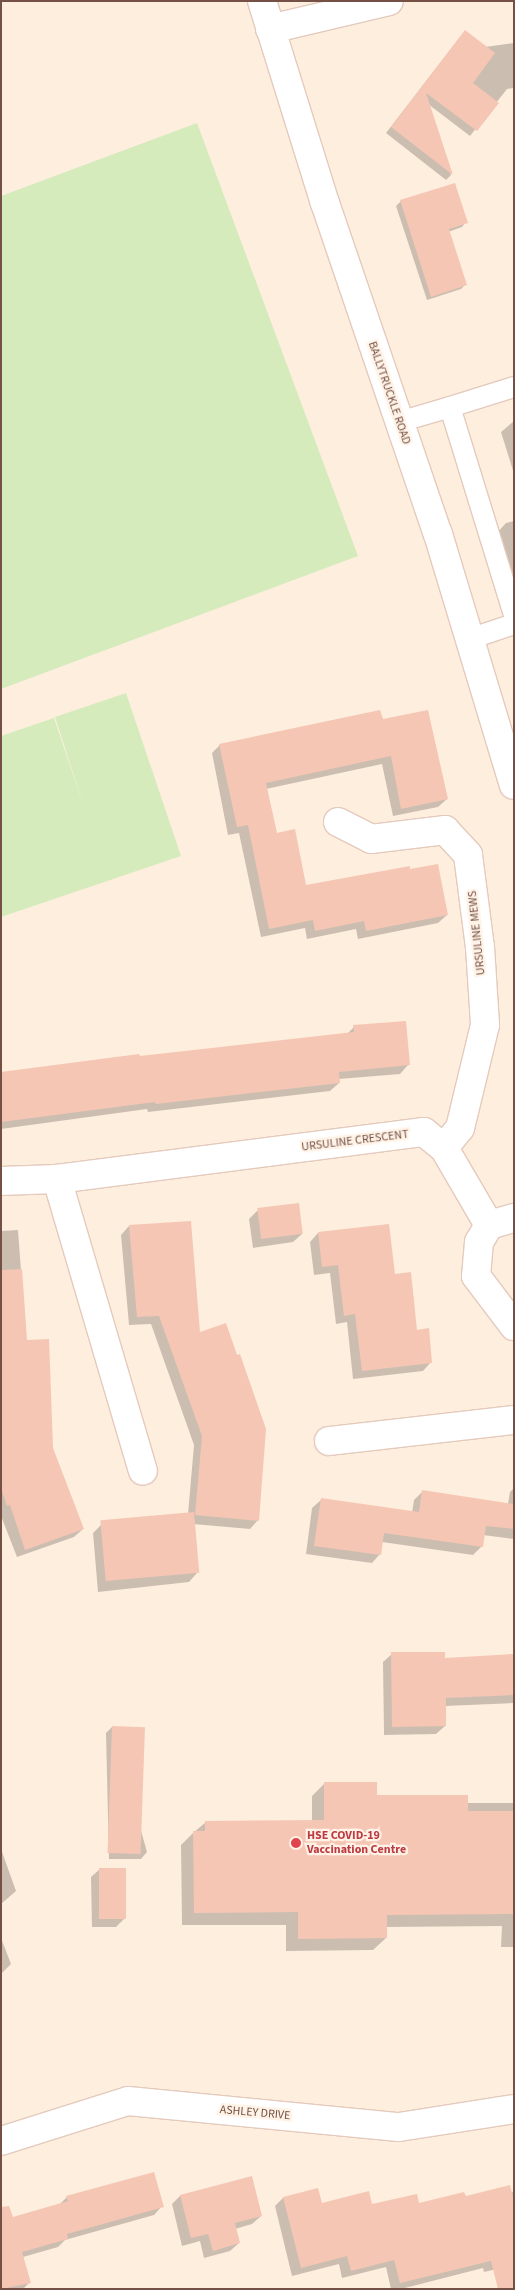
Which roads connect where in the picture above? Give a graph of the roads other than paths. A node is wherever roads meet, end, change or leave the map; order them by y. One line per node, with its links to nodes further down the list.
1 (262, 1): 3 (street, BALLYTRUCKLE ROAD)
2 (389, 1): 3 (street)
3 (270, 29): 6 (street, BALLYTRUCKLE ROAD)
4 (514, 387): 5 (lane)
5 (450, 407): 6 (lane); 7 (lane)
6 (399, 422): 9 (street, BALLYTRUCKLE ROAD)
7 (514, 616)
8 (514, 624): 9 (lane)
9 (469, 639): 10 (street, BALLYTRUCKLE ROAD)
10 (514, 785)
11 (338, 822): 12 (street, URSULINE MEWS)
12 (444, 1148): 13 (street, URSULINE CRESCENT); 15 (street, URSULINE CRESCENT)
13 (57, 1179): 14 (street, URSULINE CRESCENT); 19 (street)
14 (1, 1181)
15 (501, 1222): 16 (street, URSULINE CRESCENT)
16 (514, 1326)
17 (514, 1420): 18 (street)
18 (329, 1441)
19 (142, 1471)
20 (514, 2109): 21 (street, ASHLEY DRIVE)
21 (1, 2141)

